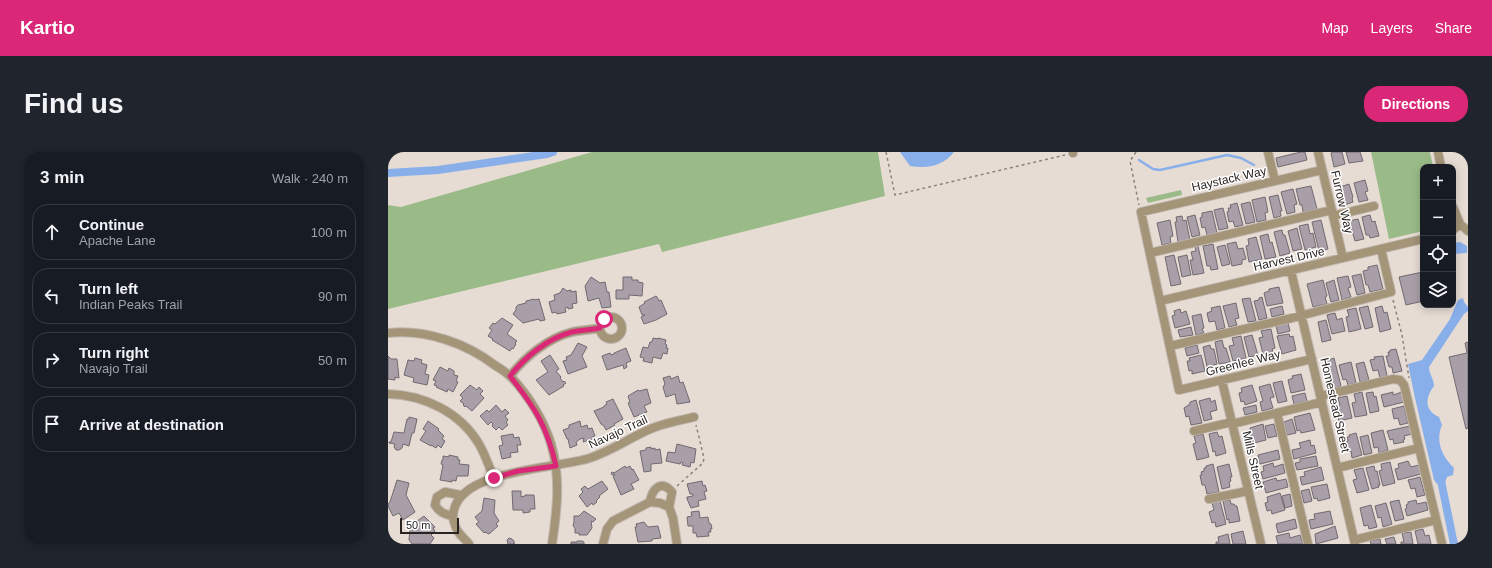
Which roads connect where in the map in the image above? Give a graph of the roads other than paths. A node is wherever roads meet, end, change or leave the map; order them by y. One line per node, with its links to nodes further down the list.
1 (1268, 152): 6 (street)
2 (1318, 152): 5 (street, Furrow Way)
3 (1438, 152): 4 (street)
4 (1440, 164)
5 (1322, 170): 6 (street, Haystack Way); 8 (street, Furrow Way)
6 (1275, 180): 15 (street, Haystack Way)
7 (1374, 206): 8 (street)
8 (1332, 213): 15 (street); 16 (street, Furrow Way)
9 (1456, 214): 10 (street)
10 (1460, 224): 11 (street); 12 (street)
11 (1456, 227)
12 (1468, 231)
13 (1420, 240): 14 (street, Harvest Drive)
14 (1381, 249): 16 (street, Harvest Drive); 19 (street)
15 (1150, 253): 18 (street)
16 (1343, 258): 17 (street, Harvest Drive)
17 (1291, 271): 18 (street, Harvest Drive); 19 (street, Homestead Street)
18 (1160, 301): 22 (street)
19 (1301, 315): 22 (street); 23 (street, Homestead Street)
20 (600, 328): 24 (street)
21 (388, 333): 24 (street)
22 (1170, 346): 25 (street, Greenlee Way)
23 (1312, 358): 25 (street, Greenlee Way); 27 (street, Homestead Street)
24 (510, 376): 33 (street)
25 (1222, 381): 30 (street, Mills Street)
26 (388, 394): 35 (street)
27 (1321, 399): 28 (street); 32 (street); 34 (street, Homestead Street)
28 (1277, 413): 30 (street); 49 (street)
29 (694, 418): 33 (street, Navajo Trail)
30 (1232, 423): 31 (street); 36 (street, Mills Street)
31 (1194, 431)
32 (1419, 448): 34 (street); 42 (street)
33 (556, 466): 35 (street, Navajo Trail); 45 (street)
34 (1337, 468): 43 (street, Homestead Street)
35 (494, 478): 37 (street, Navajo Trail)
36 (1248, 491): 38 (street); 48 (street, Mills Street)
37 (460, 495): 41 (street); 41 (street, Navajo Trail)
38 (1209, 499)
39 (650, 502): 40 (street); 40 (street); 46 (street)
40 (669, 507): 47 (street)
41 (452, 516): 44 (street)
42 (1436, 520): 43 (street); 50 (street)
43 (1355, 542)
44 (469, 544)
45 (552, 544)
46 (604, 544)
47 (677, 544)
48 (1261, 544)
49 (1308, 544)
50 (1442, 544)

